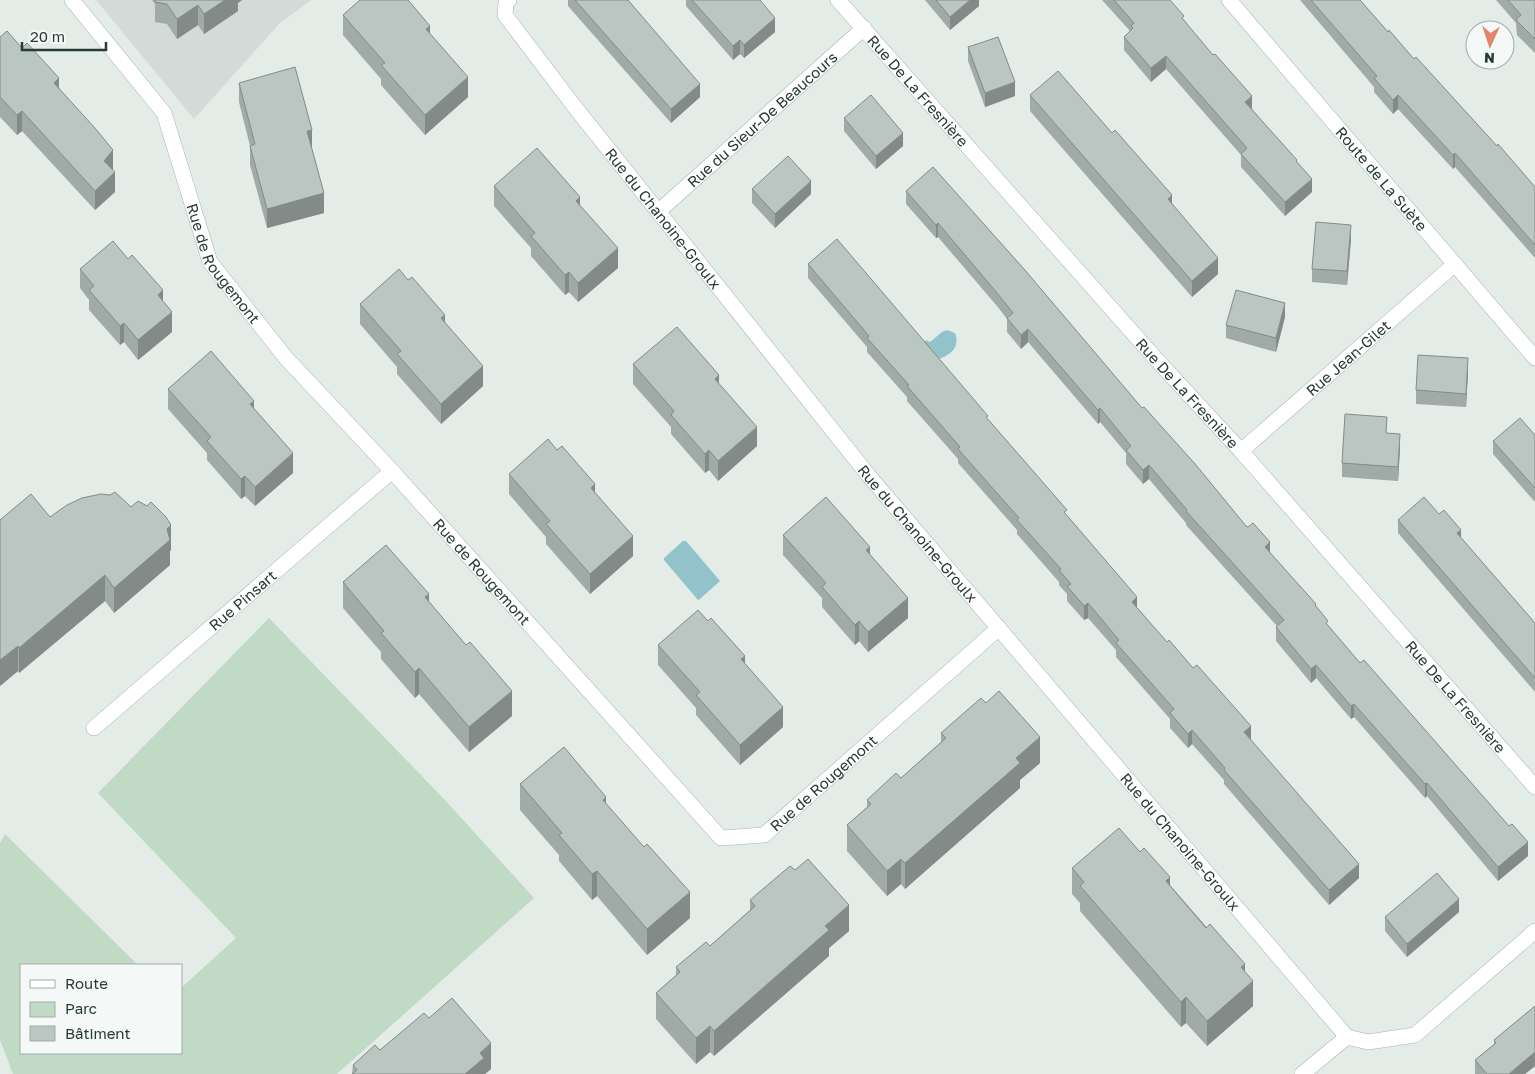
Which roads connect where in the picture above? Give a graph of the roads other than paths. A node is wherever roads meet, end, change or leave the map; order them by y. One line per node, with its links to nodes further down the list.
1 (72, 0): 10 (street, Rue de Rougemont)
2 (509, 0): 6 (street, Rue du Chanoine-Groulx)
3 (838, 0): 5 (street, Rue De La Fresnière)
4 (1229, 0): 7 (street, Route de La Suète)
5 (864, 28): 6 (street, Rue du Sieur-De Beaucours); 9 (street, Rue De La Fresnière)
6 (659, 211): 11 (street, Rue du Chanoine-Groulx)
7 (1455, 264): 8 (street, Route de La Suète); 9 (street, Rue Jean-Gilet)
8 (1535, 358)
9 (1241, 451): 13 (street, Rue De La Fresnière)
10 (392, 472): 11 (street, Rue de Rougemont); 12 (street, Rue Pinsart)
11 (999, 628): 15 (street, Rue du Chanoine-Groulx)
12 (94, 728)
13 (1535, 787)
14 (1535, 931): 15 (street)
15 (1347, 1037): 16 (street)
16 (1302, 1074)

